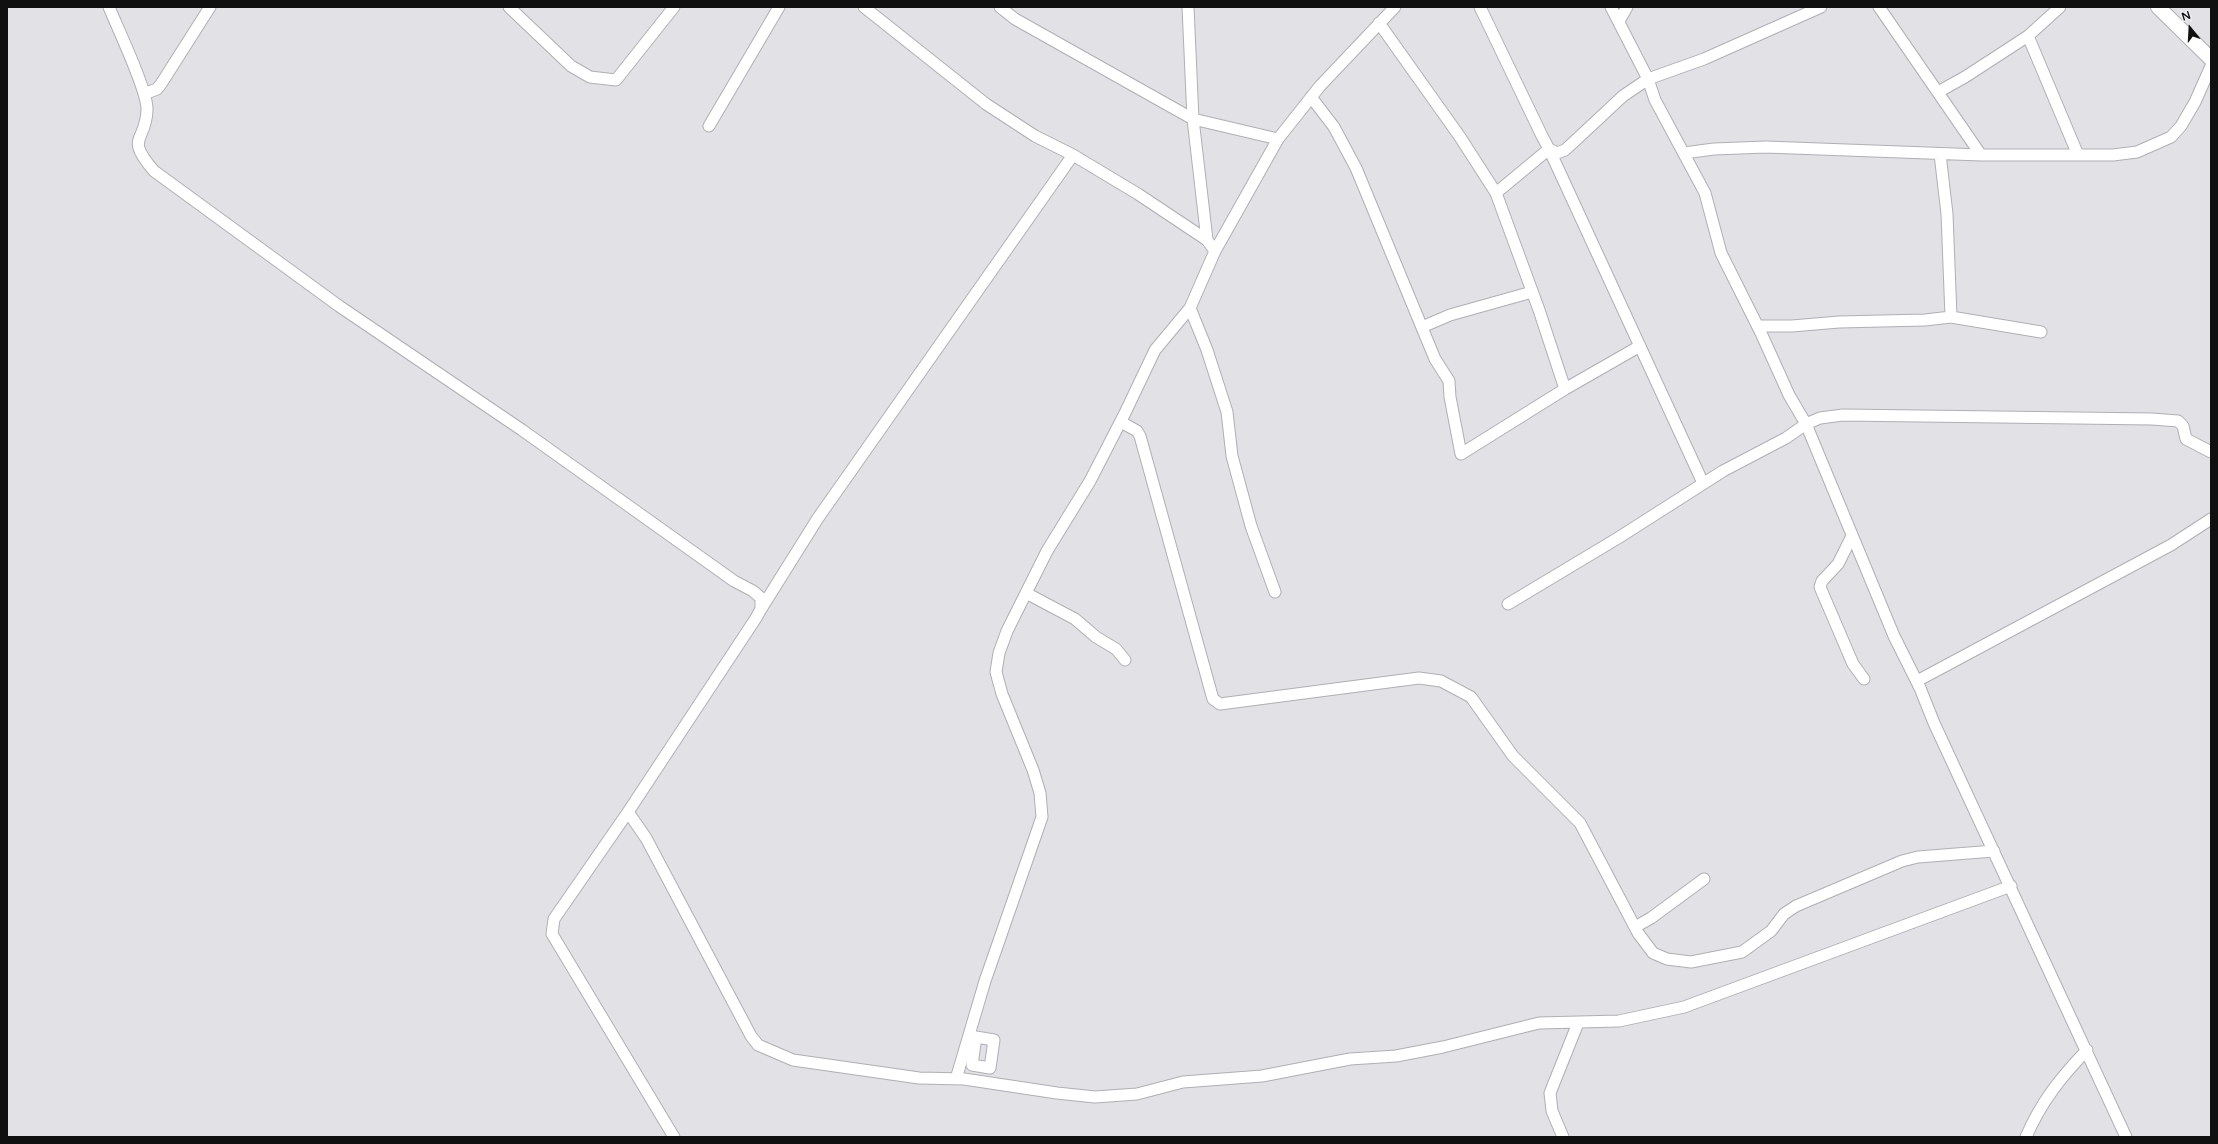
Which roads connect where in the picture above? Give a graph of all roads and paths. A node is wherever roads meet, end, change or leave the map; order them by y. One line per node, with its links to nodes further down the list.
1 (109, 7): 24 (street)
2 (210, 7): 24 (street)
3 (509, 7): 4 (street)
4 (674, 7)
5 (779, 7): 27 (street)
6 (864, 7): 32 (street)
7 (1000, 7): 26 (street)
8 (1188, 7): 26 (street)
9 (1395, 7): 18 (street)
10 (1480, 7): 29 (street)
11 (1611, 7): 17 (street)
12 (1627, 7): 17 (street)
13 (1821, 7): 22 (street)
14 (1879, 7): 23 (street)
15 (2060, 7): 19 (street)
16 (2158, 7): 20 (street)
17 (1619, 21): 22 (street)
18 (1379, 23): 25 (street); 35 (street)
19 (2028, 36): 23 (street); 34 (street)
20 (2211, 59)
21 (2211, 66): 34 (street)
22 (1648, 79): 29 (street); 30 (street)
23 (1938, 92): 33 (street)
24 (144, 94): 55 (street)
25 (1311, 97): 28 (street); 42 (street)
26 (1193, 119): 28 (street); 36 (street)
27 (709, 126)
28 (1278, 140): 37 (street)
29 (1549, 149): 35 (street); 44 (street)
30 (1684, 153): 31 (street); 41 (street)
31 (1940, 154): 33 (street); 40 (street)
32 (1073, 155): 36 (street); 55 (street)
33 (1981, 155): 34 (street)
34 (2078, 155)
35 (1496, 193): 38 (street)
36 (1207, 240): 37 (street)
37 (1215, 251): 39 (street)
38 (1532, 292): 42 (street); 45 (street)
39 (1190, 308): 46 (street); 52 (street)
40 (1951, 317): 41 (street); 43 (street)
41 (1758, 326): 47 (street)
42 (1422, 327): 45 (street)
43 (2041, 332)
44 (1640, 346): 45 (street); 49 (street)
45 (1565, 389)
46 (1121, 422): 53 (street); 63 (street)
47 (1806, 424): 48 (street); 49 (street); 51 (street)
48 (2211, 452)
49 (1703, 483): 54 (street)
50 (2211, 520): 58 (street)
51 (1852, 536): 57 (street); 58 (street)
52 (1275, 592)
53 (1026, 593): 56 (street); 66 (street)
54 (1508, 604)
55 (761, 609): 59 (street)
56 (1126, 660)
57 (1864, 679)
58 (1917, 681): 60 (street)
59 (628, 812): 66 (street); 67 (street)
60 (1994, 851): 62 (street); 63 (street)
61 (1704, 879): 63 (street)
62 (2011, 886): 64 (street); 65 (street)
63 (1635, 927)
64 (1578, 1023): 66 (street); 68 (street)
65 (2088, 1050): 69 (street); 70 (street)
66 (956, 1079)
67 (674, 1137)
68 (1563, 1137)
69 (2026, 1137)
70 (2126, 1137)

